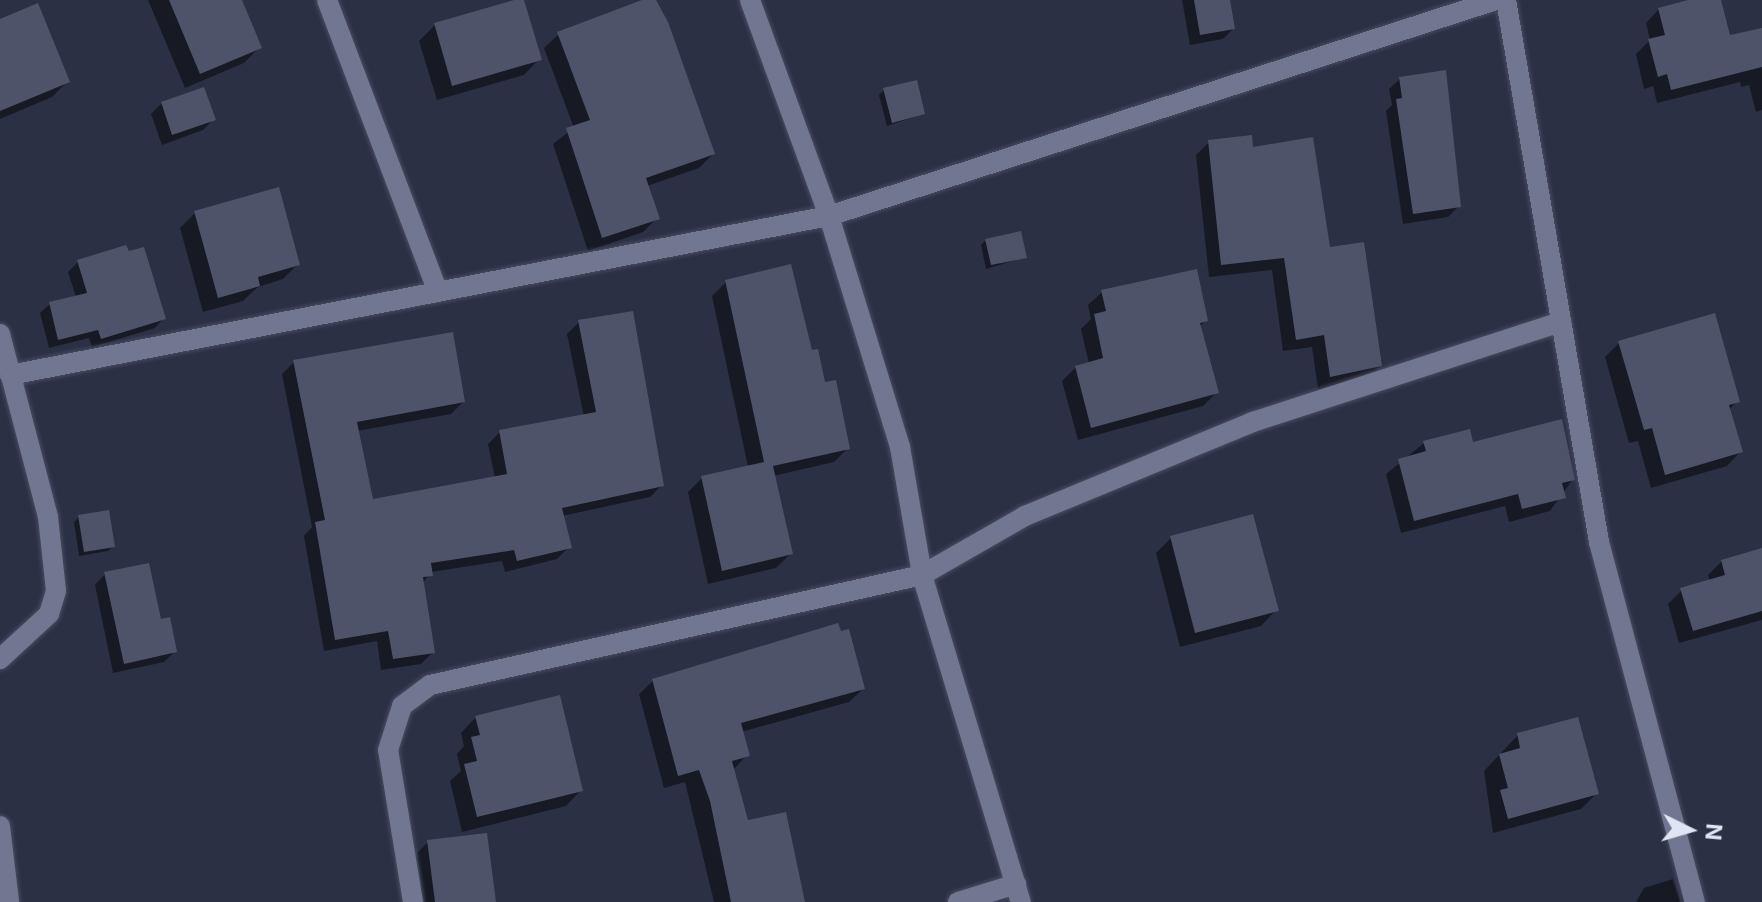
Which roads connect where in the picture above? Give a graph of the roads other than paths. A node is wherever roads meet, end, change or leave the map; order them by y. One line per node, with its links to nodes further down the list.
1 (327, 0): 6 (street)
2 (750, 0): 5 (street)
3 (1496, 0): 5 (street)
4 (1506, 0): 7 (street)
5 (829, 216): 6 (street); 10 (street)
6 (438, 292): 9 (street)
7 (1561, 322): 10 (street); 17 (street)
8 (0, 334): 9 (street)
9 (10, 375): 11 (street)
10 (922, 575): 13 (street); 15 (street)
11 (0, 659)
12 (0, 826): 14 (street)
13 (1018, 893): 16 (street)
14 (9, 902)
15 (413, 902)
16 (958, 902)
17 (1695, 902)

